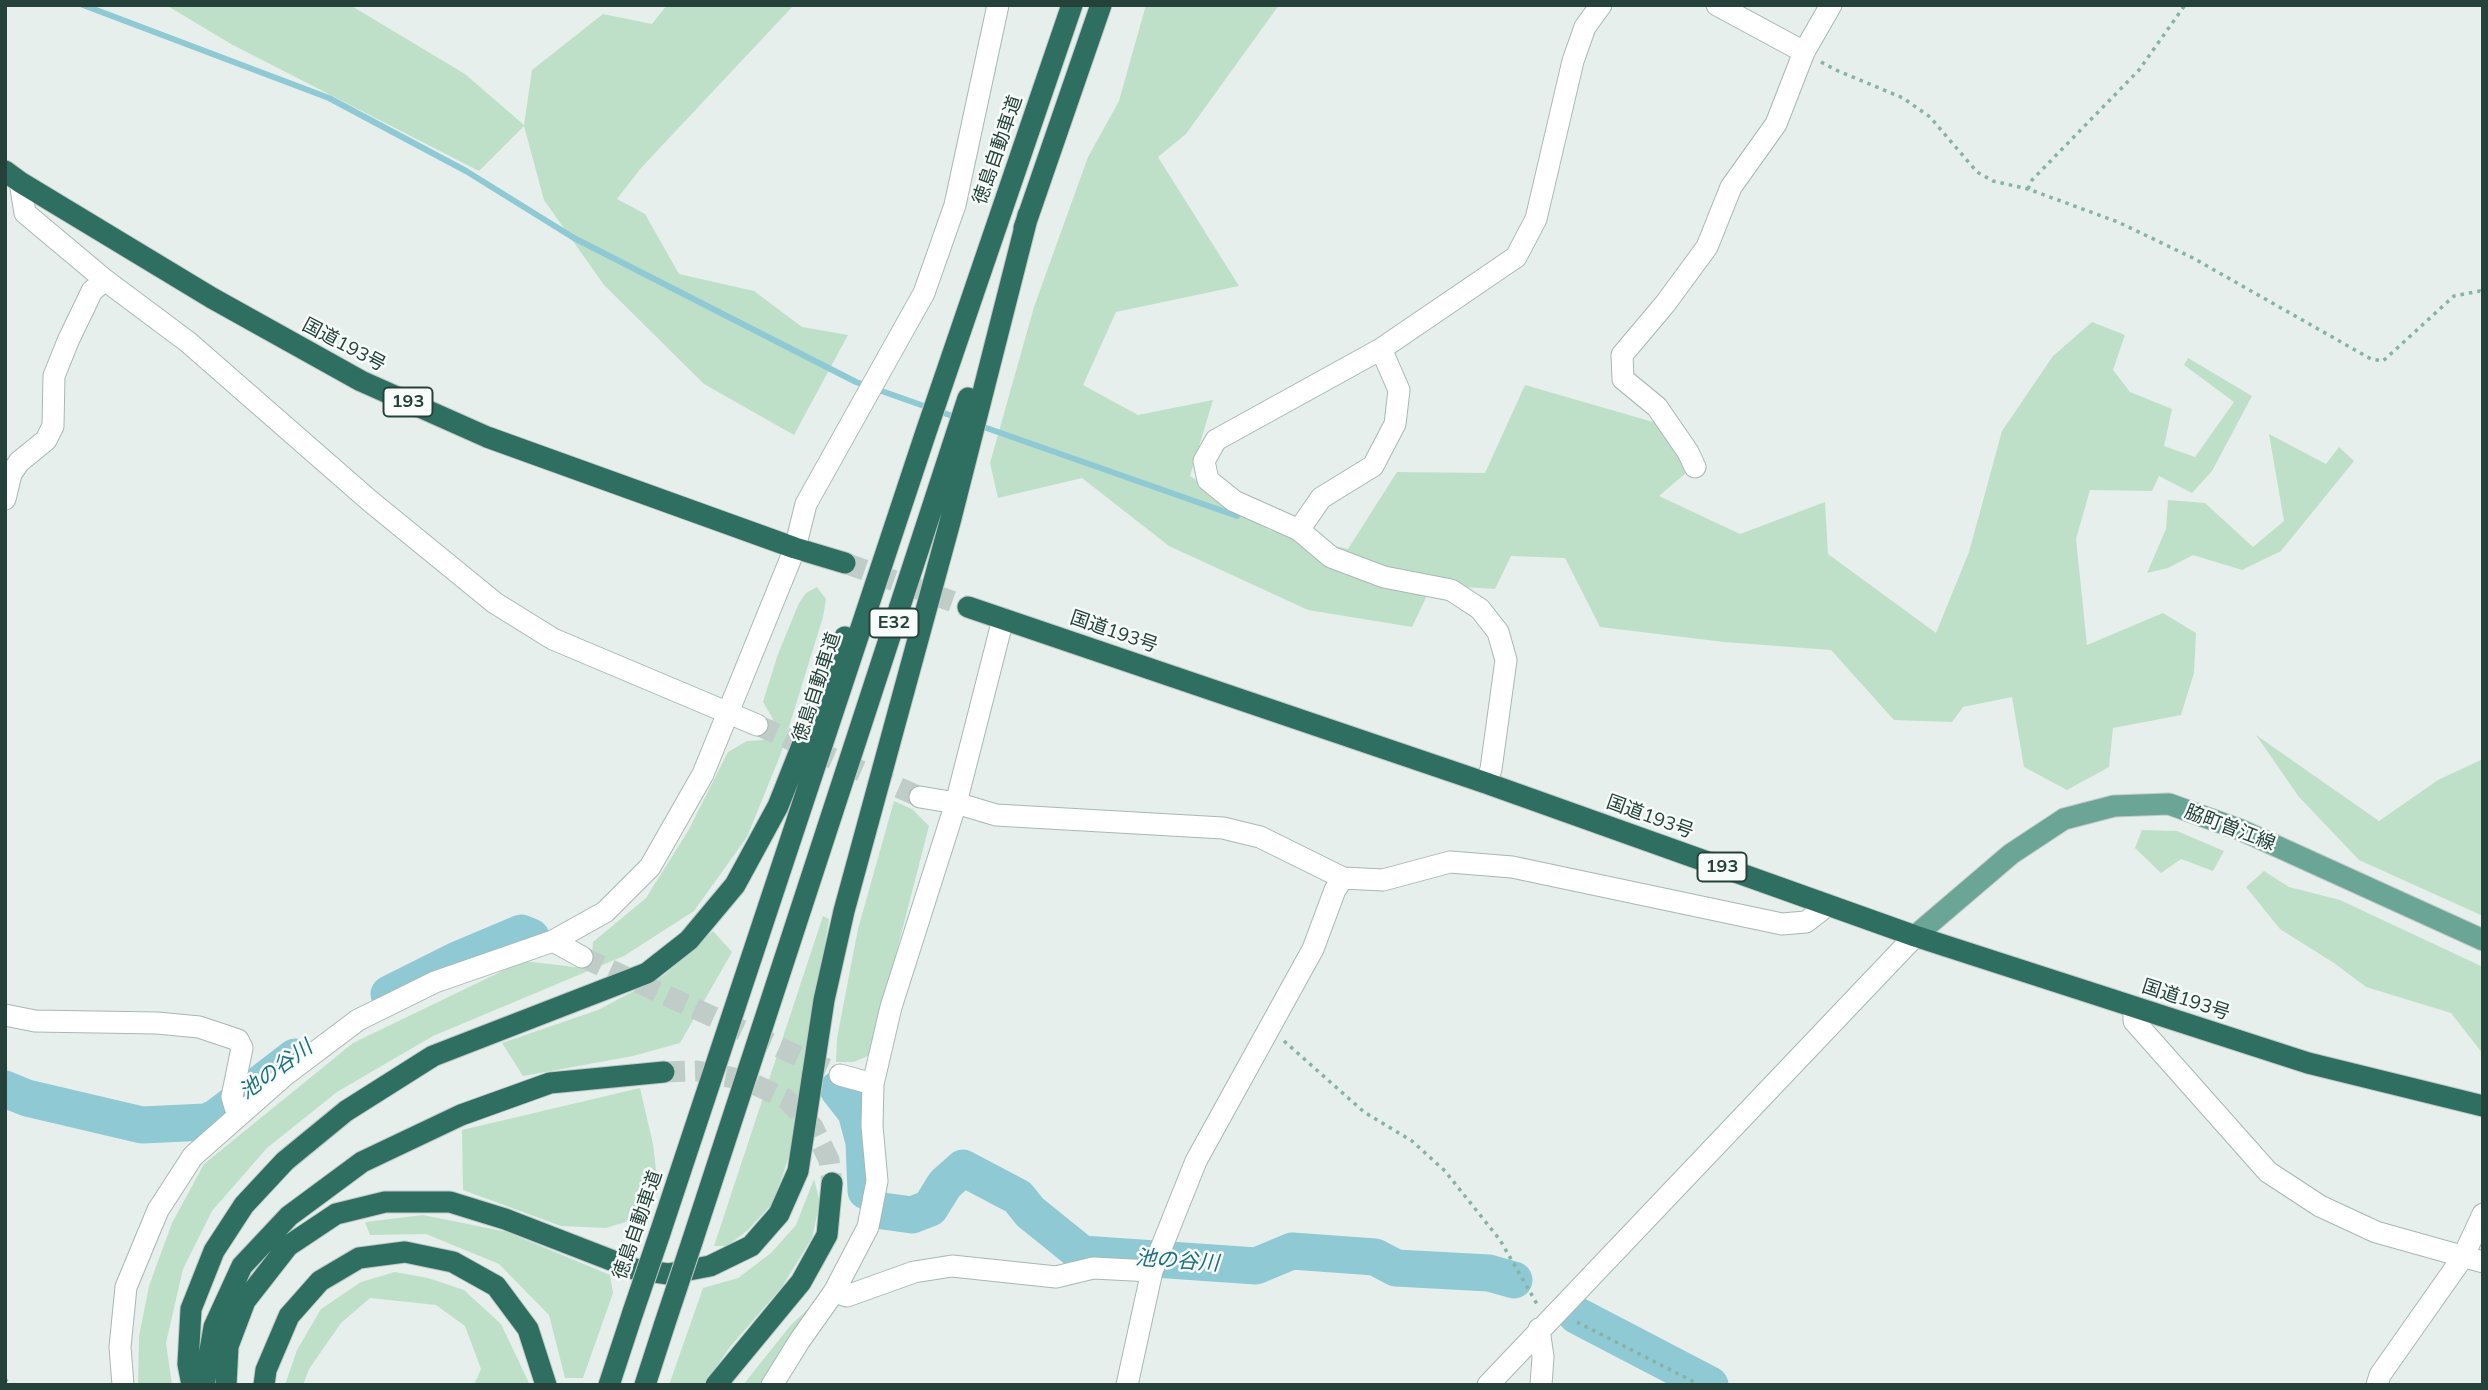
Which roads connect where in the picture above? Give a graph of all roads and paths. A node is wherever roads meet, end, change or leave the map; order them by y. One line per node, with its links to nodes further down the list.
1 (999, 5): 19 (street)
2 (1072, 5): 15 (highway, 徳島自動車道 / E32)
3 (1101, 5): 11 (highway, E32)
4 (1601, 5): 14 (street)
5 (1717, 5): 8 (street)
6 (1831, 5): 8 (street)
7 (2185, 5): 10 (path)
8 (1804, 52): 10 (path); 16 (street)
9 (12, 176): 12 (street); 19 (highway, 国道193号 / 193)
10 (2028, 189): 13 (path)
11 (1028, 215): 53 (highway); 57 (highway, E32, bridge)
12 (105, 280): 17 (street); 23 (street)
13 (2483, 293)
14 (1381, 349): 18 (street); 18 (street)
15 (926, 432): 51 (highway); 56 (highway, 徳島自動車道 / E32, bridge)
16 (1695, 467)
17 (5, 499)
18 (1299, 530): 25 (street)
19 (795, 548): 20 (highway, 国道193号 / 193); 23 (street)
20 (845, 564)
21 (968, 607): 22 (highway, 国道193号 / 193)
22 (1003, 619): 25 (highway, 国道193号 / 193); 27 (street)
23 (729, 713): 24 (street); 32 (street)
24 (757, 725)
25 (1486, 783): 29 (highway, 国道193号 / 193)
26 (920, 797): 27 (street)
27 (956, 803): 28 (street); 39 (street)
28 (1343, 878): 29 (street); 36 (street)
29 (1828, 905): 30 (highway, 国道193号 / 193)
30 (1915, 936): 31 (main road, 脇町曽江線); 34 (highway, 国道193号 / 193); 47 (street)
31 (2483, 940)
32 (553, 941): 33 (street); 40 (street)
33 (582, 957)
34 (2134, 1007): 41 (highway, 国道193号 / 193); 44 (street)
35 (5, 1015): 40 (street)
36 (1268, 1032): 45 (street); 47 (path)
37 (664, 1072): 52 (highway)
38 (839, 1075): 39 (street)
39 (873, 1084): 46 (street)
40 (236, 1106): 50 (street)
41 (2483, 1106)
42 (832, 1183): 58 (highway)
43 (2483, 1214): 44 (street)
44 (2473, 1260): 64 (street)
45 (1155, 1264): 46 (street); 60 (street)
46 (834, 1292): 59 (street)
47 (1547, 1321): 61 (street); 62 (street); 63 (path)
48 (5, 1379): 49 (path)
49 (10, 1385)
50 (123, 1385)
51 (192, 1385)
52 (204, 1385)
53 (226, 1385)
54 (264, 1385): 55 (highway)
55 (546, 1385)
56 (609, 1385)
57 (645, 1385)
58 (716, 1385)
59 (772, 1385)
60 (1127, 1385)
61 (1488, 1385)
62 (1541, 1385)
63 (1700, 1385)
64 (2377, 1385)

